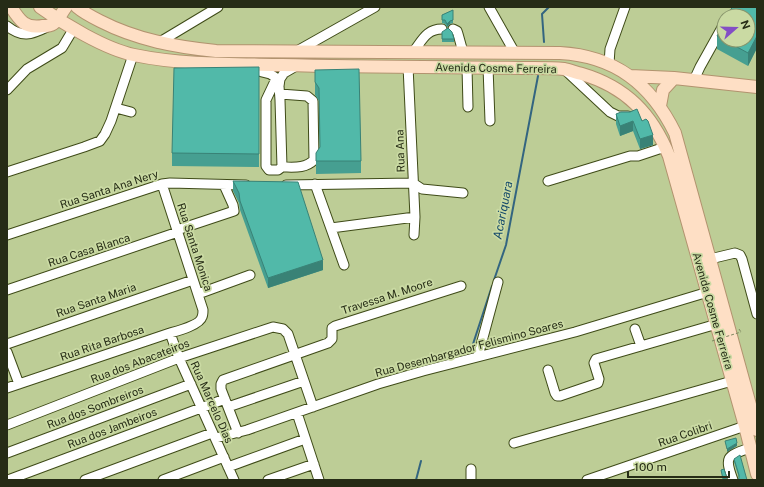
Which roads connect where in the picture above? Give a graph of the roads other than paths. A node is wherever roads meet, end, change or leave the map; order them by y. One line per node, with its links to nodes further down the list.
1 (11, 7): 8 (main road)
2 (40, 7): 8 (main road, Avenida Cosme Ferreira)
3 (218, 7): 14 (street)
4 (375, 7): 15 (street)
5 (489, 7): 18 (street)
6 (625, 7): 20 (street)
7 (79, 9): 8 (main road); 14 (main road, Avenida Cosme Ferreira)
8 (60, 14): 9 (street); 10 (main road, Avenida Cosme Ferreira)
9 (7, 26)
10 (74, 28): 19 (main road, Avenida Cosme Ferreira); 31 (street)
11 (442, 29): 16 (street)
12 (454, 29): 17 (street)
13 (716, 38): 29 (street)
14 (158, 43): 15 (main road, Avenida Cosme Ferreira)
15 (297, 51): 16 (main road, Avenida Cosme Ferreira)
16 (413, 52): 17 (main road, Avenida Cosme Ferreira)
17 (463, 52): 18 (main road, Avenida Cosme Ferreira)
18 (515, 53): 20 (main road, Avenida Cosme Ferreira)
19 (133, 55): 21 (main road, Avenida Cosme Ferreira); 35 (street)
20 (608, 64): 27 (main road, Avenida Cosme Ferreira)
21 (254, 65): 22 (main road, Avenida Cosme Ferreira); 40 (street)
22 (296, 66): 23 (main road, Avenida Cosme Ferreira); 32 (street)
23 (408, 66): 24 (main road, Avenida Cosme Ferreira); 43 (street, Rua Ana)
24 (467, 67): 25 (main road, Avenida Cosme Ferreira); 34 (street)
25 (488, 67): 26 (main road, Avenida Cosme Ferreira); 38 (street)
26 (565, 70): 36 (main road, Avenida Cosme Ferreira); 36 (street)
27 (630, 76): 28 (main road); 33 (main road, Avenida Cosme Ferreira)
28 (674, 78): 29 (main road); 33 (main road)
29 (694, 80): 30 (main road)
30 (757, 87)
31 (7, 90)
32 (280, 94): 40 (street); 40 (street)
33 (660, 106): 55 (main road, Avenida Cosme Ferreira)
34 (468, 107)
35 (116, 108): 37 (street); 41 (street)
36 (640, 108): 39 (main road, Avenida Cosme Ferreira)
37 (132, 112)
38 (490, 121)
39 (666, 147): 42 (street); 62 (main road, Avenida Cosme Ferreira)
40 (282, 167)
41 (7, 172)
42 (548, 181)
43 (413, 183): 45 (street); 49 (street); 50 (street, Rua Ana)
44 (162, 184): 46 (street, Rua Santa Ana Nery); 52 (street, Rua Santa Monica); 53 (street, Rua Santa Ana Nery)
45 (315, 184): 48 (street); 51 (street)
46 (224, 185): 47 (street, Rua Santa Ana Nery); 52 (street, Rua Casa Blanca)
47 (254, 185)
48 (277, 185)
49 (463, 193)
50 (415, 217): 51 (street); 54 (street, Rua Ana)
51 (331, 228): 56 (street)
52 (178, 231): 58 (street, Rua Santa Monica); 61 (street, Rua Casa Blanca)
53 (7, 235)
54 (414, 235)
55 (710, 259): 64 (street); 87 (main road, Avenida Cosme Ferreira)
56 (344, 265)
57 (250, 275): 63 (street)
58 (193, 280): 63 (street, Rua Santa Monica); 69 (street, Rua Santa Maria)
59 (498, 282): 73 (street)
60 (461, 286): 72 (street, Travessa M. Moore)
61 (7, 290)
62 (708, 292): 66 (main road, Avenida Cosme Ferreira); 73 (street, Rua Desembargador Felismino Soares)
63 (198, 294): 65 (street, Rua Santa Monica)
64 (757, 314)
65 (202, 318): 68 (street, Rua Rita Barbosa)
66 (717, 324): 70 (street); 77 (main road, Avenida Cosme Ferreira)
67 (635, 329): 70 (street)
68 (170, 333): 74 (street, Rua Marcelo Dias); 78 (street, Rua Rita Barbosa)
69 (7, 344)
70 (641, 346): 75 (street)
71 (7, 352): 78 (street)
72 (295, 354): 74 (street, Rua dos Abacateiros); 76 (street); 81 (street, Travessa M. Moore)
73 (478, 356): 83 (street, Rua Desembargador Felismino Soares)
74 (179, 358): 79 (street, Rua Marcelo Dias); 85 (street, Rua dos Abacateiros)
75 (548, 370)
76 (304, 381): 81 (street, Rua dos Jambeiros); 83 (street)
77 (732, 381): 86 (main road, Avenida Cosme Ferreira); 91 (street)
78 (19, 384): 80 (street, Rua Rita Barbosa)
79 (191, 384): 82 (street, Rua Marcelo Dias); 93 (street, Rua dos Sombreiros)
80 (7, 388)
81 (226, 403): 82 (street, Rua dos Jambeiros); 88 (street)
82 (201, 407): 89 (street, Rua Marcelo Dias); 99 (street, Rua dos Jambeiros)
83 (313, 407): 84 (street, Rua Desembargador Felismino Soares)
84 (297, 413): 88 (street, Rua Desembargador Felismino Soares); 90 (street)
85 (7, 425)
86 (745, 426): 92 (main road, Avenida Cosme Ferreira); 106 (street, Rua Colibri)
87 (757, 430)
88 (238, 433): 89 (street, Rua Desembargador Felismino Soares)
89 (214, 436): 94 (street, Rua Marcelo Dias); 100 (street, Rua Desembargador Felismino Soares)
90 (305, 439): 95 (street); 96 (street)
91 (514, 443)
92 (750, 448): 98 (main road, Avenida Cosme Ferreira); 107 (street)
93 (7, 453)
94 (224, 457): 96 (street, Rua Marcelo Dias); 101 (street)
95 (314, 464): 103 (street); 104 (street)
96 (228, 467): 102 (street, Rua Marcelo Dias)
97 (471, 469): 105 (street)
98 (757, 474)
99 (8, 480)
100 (85, 480)
101 (163, 480)
102 (234, 480)
103 (268, 480)
104 (319, 480)
105 (471, 480)
106 (587, 480)
107 (733, 480)

